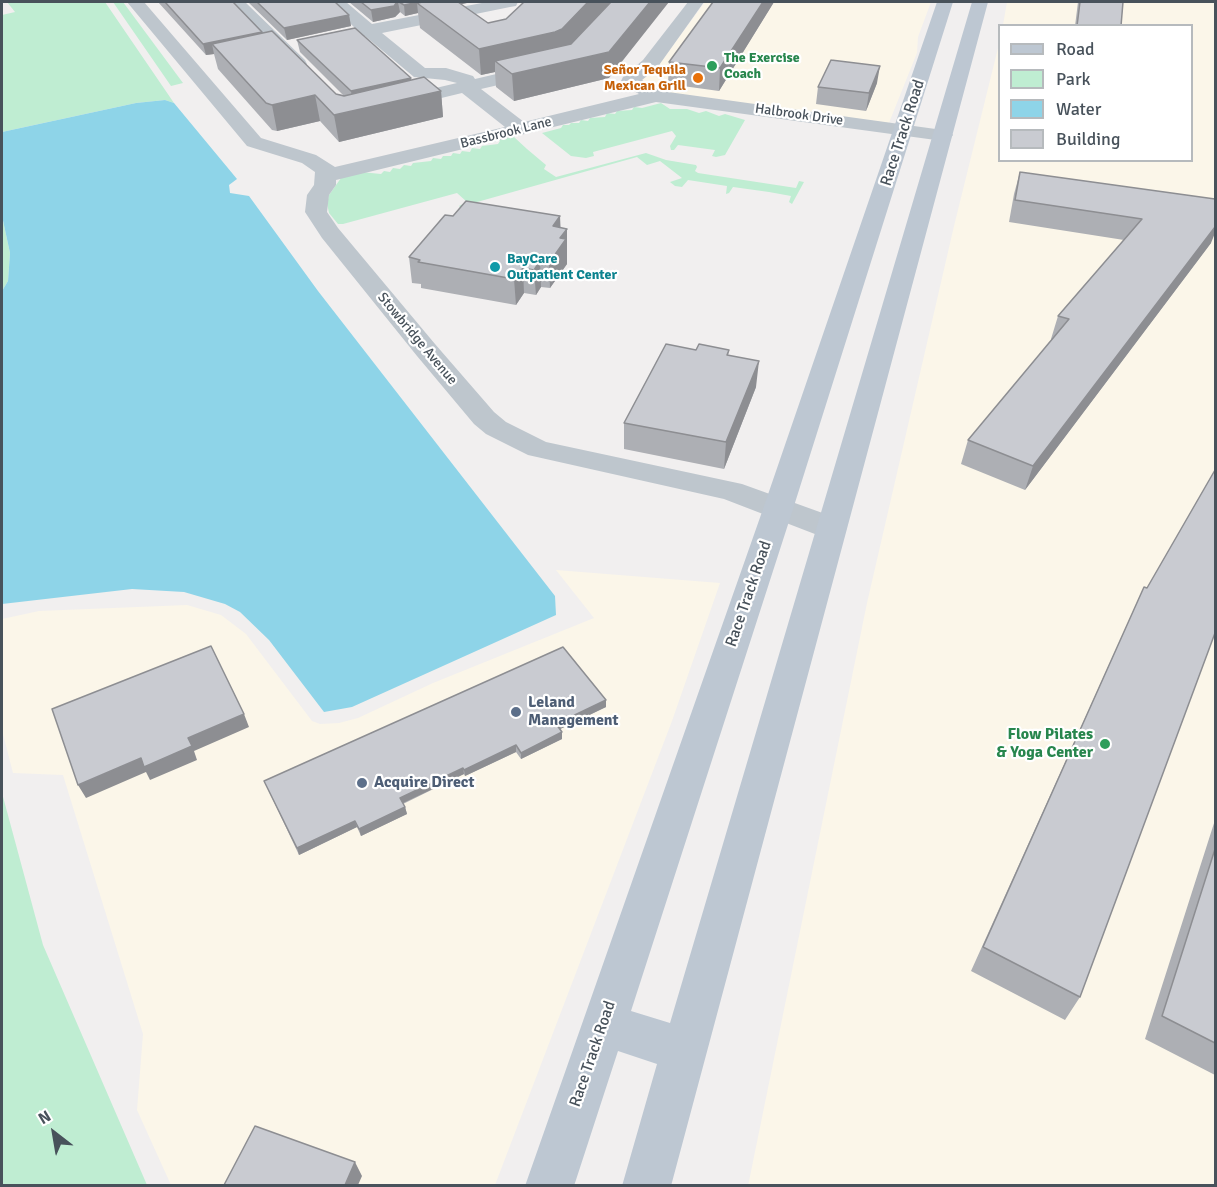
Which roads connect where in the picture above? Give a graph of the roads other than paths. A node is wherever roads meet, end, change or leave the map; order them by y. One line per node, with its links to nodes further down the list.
1 (135, 2): 21 (street)
2 (236, 2): 9 (street)
3 (336, 2): 8 (street)
4 (501, 2): 8 (street)
5 (696, 2): 13 (street, Bassbrook Lane)
6 (945, 2): 19 (main road, Race Track Road)
7 (980, 2): 20 (main road)
8 (370, 30): 9 (street); 14 (street)
9 (282, 48): 10 (street); 12 (street)
10 (261, 53)
11 (554, 66): 14 (street)
12 (307, 73)
13 (630, 81): 15 (street); 17 (street, Bassbrook Lane)
14 (467, 87): 16 (street); 17 (street)
15 (656, 96): 18 (street, Bassbrook Lane); 19 (street, Halbrook Drive)
16 (374, 108)
17 (503, 114): 18 (street); 21 (street, Bassbrook Lane)
18 (522, 129): 21 (street, Bassbrook Lane)
19 (904, 130): 20 (street, Halbrook Drive); 22 (main road, Race Track Road)
20 (942, 135): 23 (main road)
21 (319, 168): 22 (street, Stowbridge Avenue)
22 (778, 509): 23 (street, Stowbridge Avenue); 24 (main road, Race Track Road)
23 (831, 528): 25 (main road)
24 (603, 1024): 25 (main road); 26 (main road, Race Track Road)
25 (684, 1050): 27 (main road)
26 (549, 1185)
27 (646, 1185)

